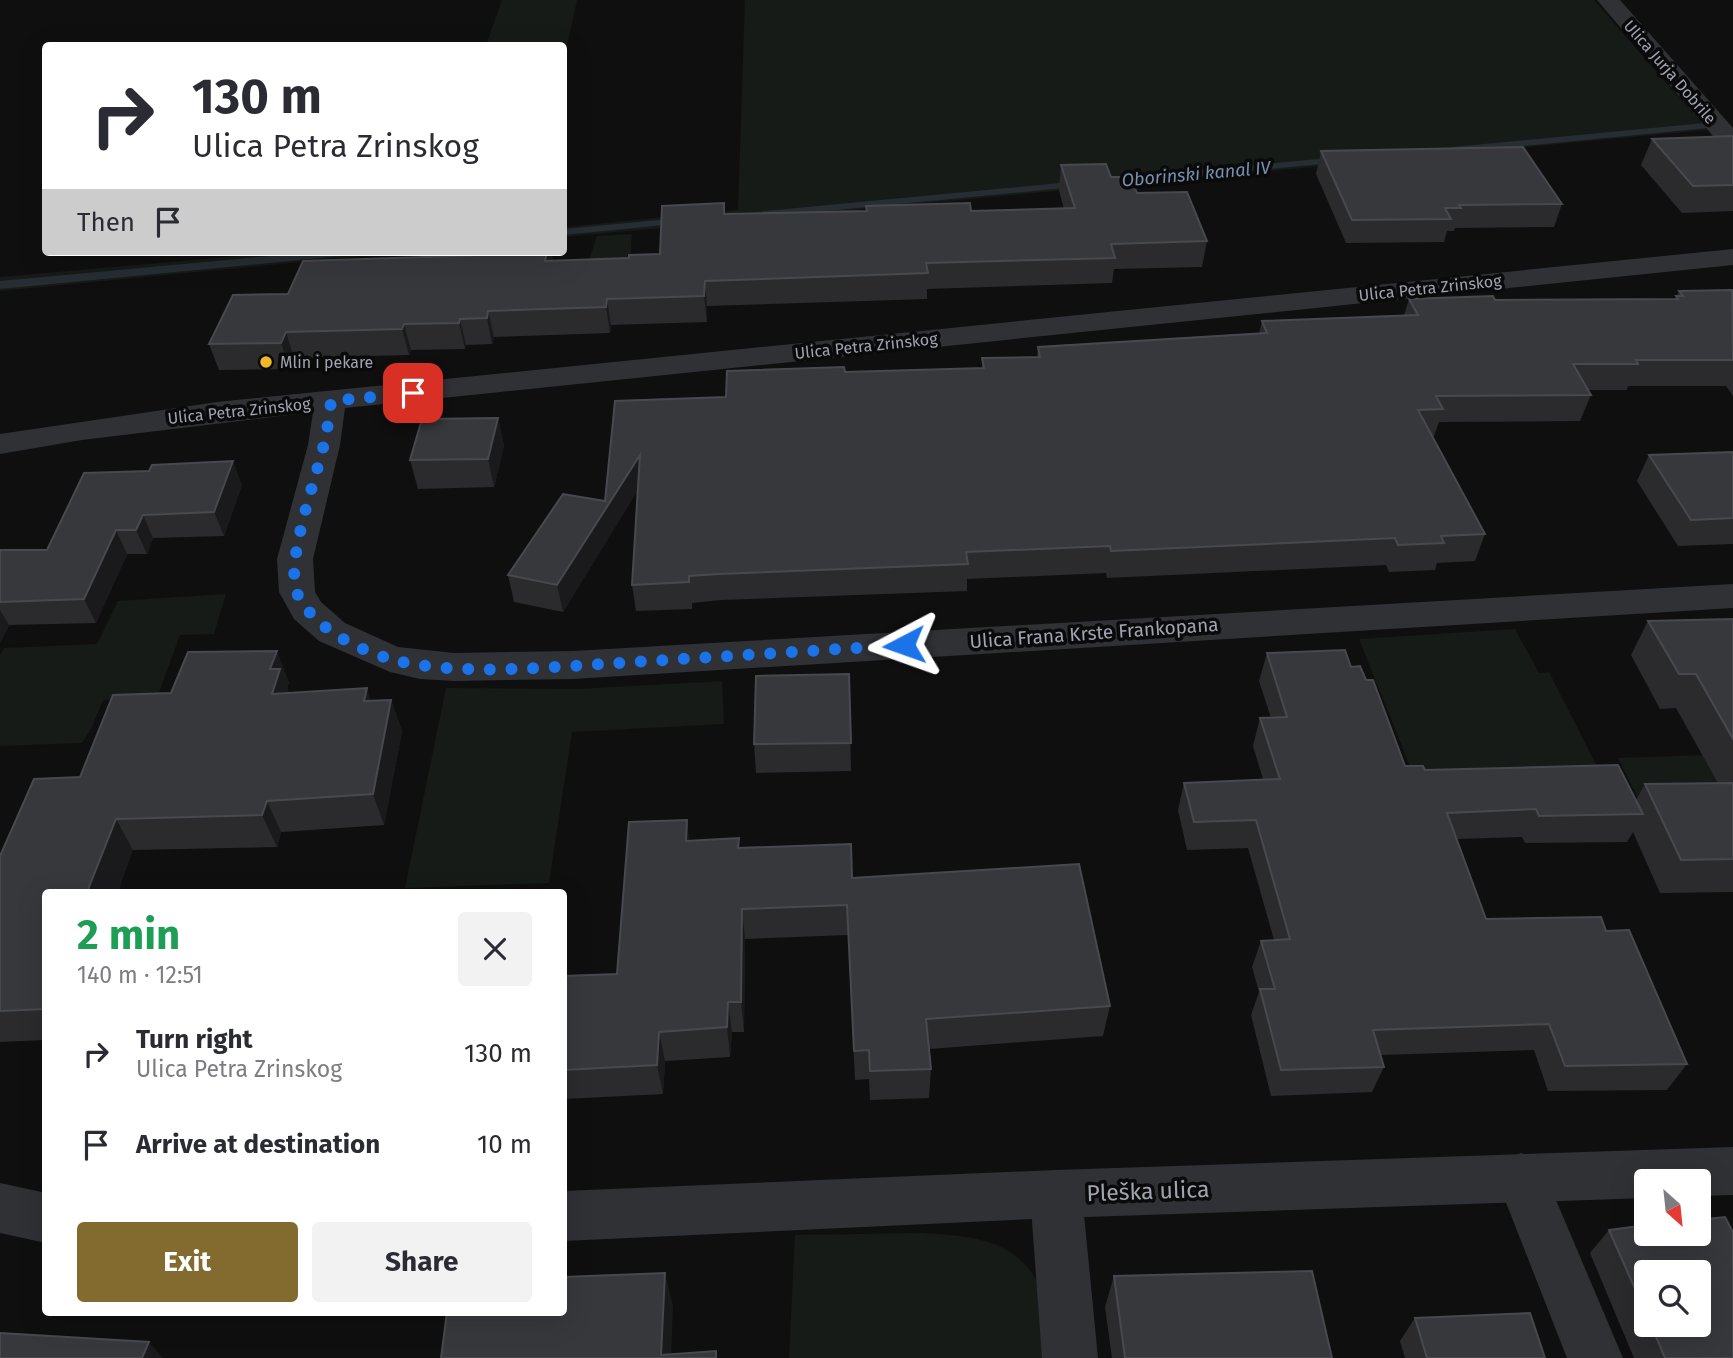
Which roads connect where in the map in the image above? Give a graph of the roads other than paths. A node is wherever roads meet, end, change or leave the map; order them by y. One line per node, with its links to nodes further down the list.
1 (1608, 0): 2 (street, Ulica Jurja Dobrile)
2 (1733, 144)
3 (1733, 257): 4 (street, Ulica Petra Zrinskog)
4 (331, 401): 5 (street, Ulica Petra Zrinskog); 6 (street, Ulica Frana Krste Frankopana)
5 (0, 444)
6 (1733, 596)
7 (1733, 1171): 8 (street, Pleška ulica)
8 (1521, 1177): 9 (street, Pleška ulica); 14 (street)
9 (1056, 1194): 11 (street, Pleška ulica); 13 (street)
10 (0, 1208): 12 (street)
11 (567, 1216)
12 (42, 1217)
13 (1070, 1358)
14 (1595, 1358)

